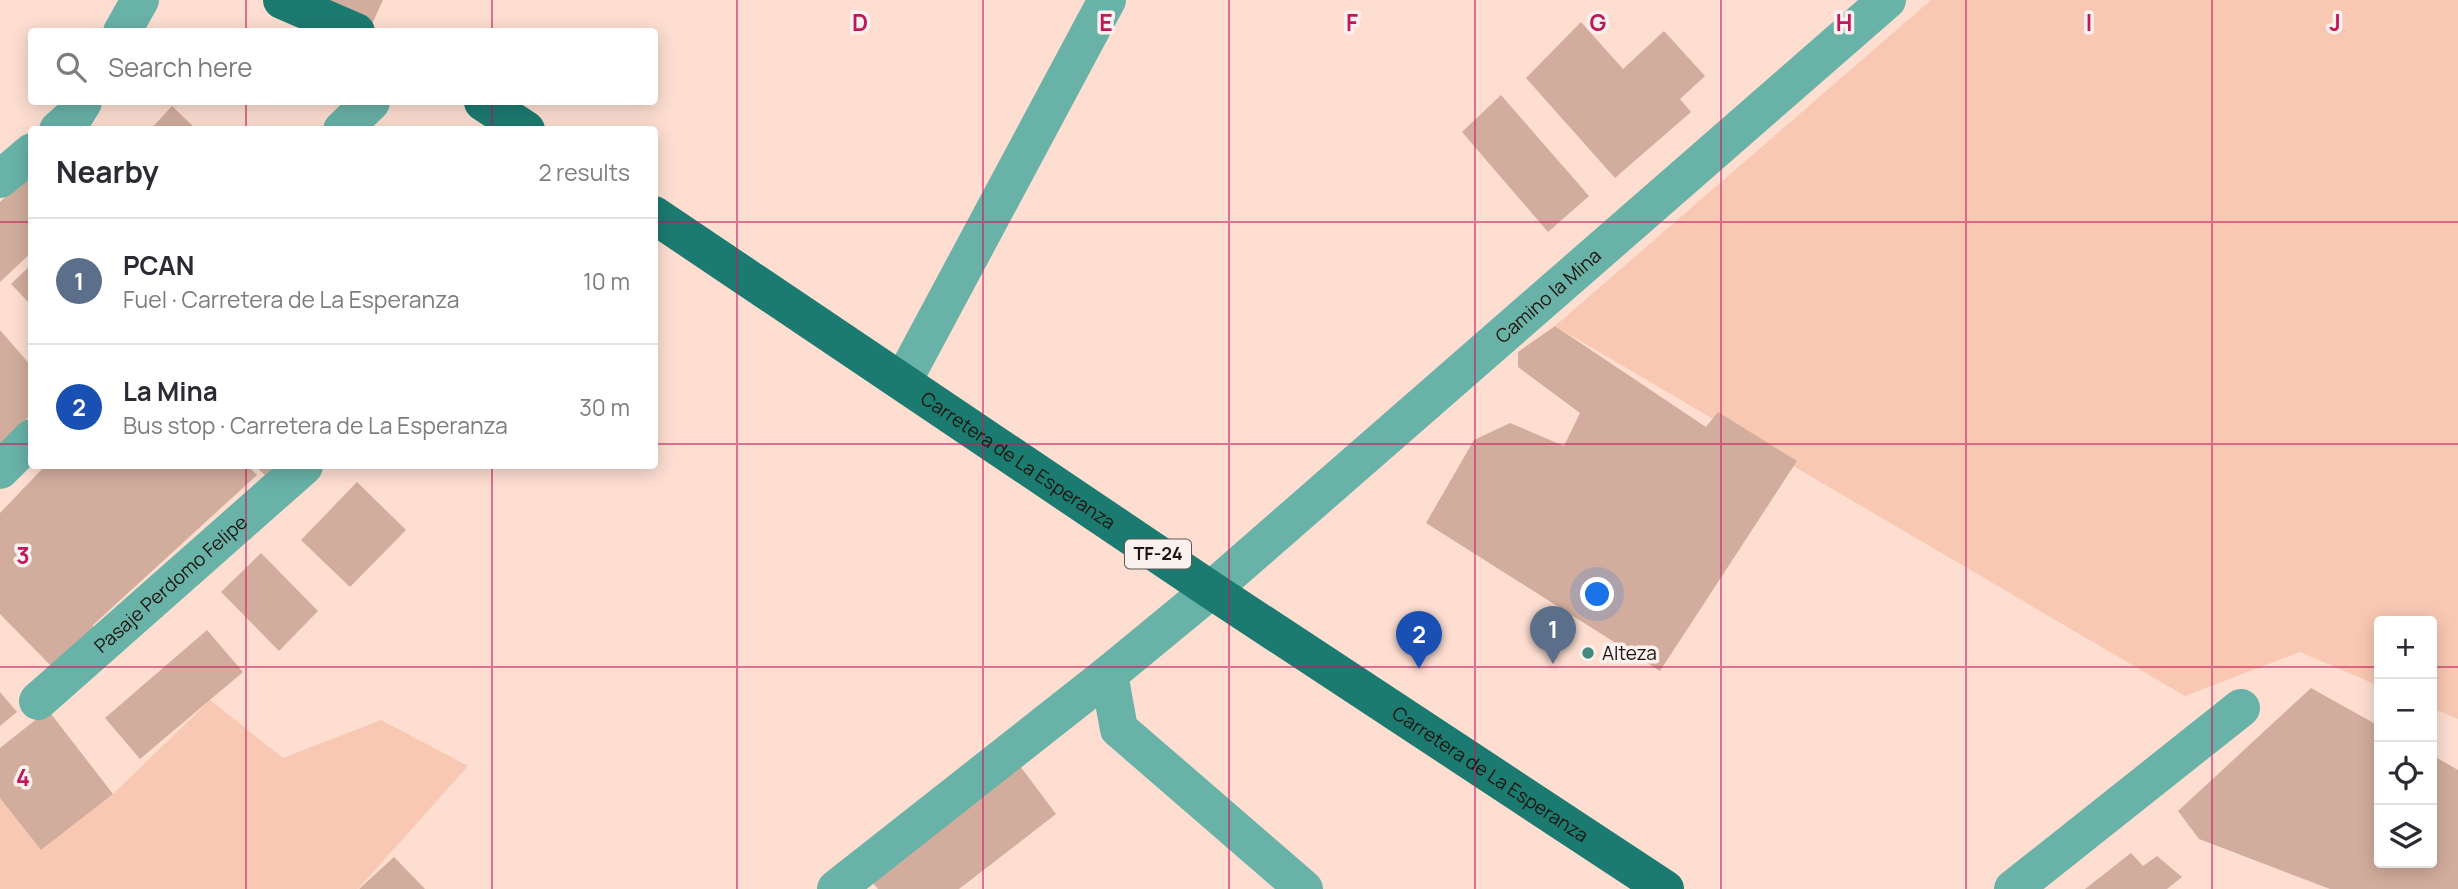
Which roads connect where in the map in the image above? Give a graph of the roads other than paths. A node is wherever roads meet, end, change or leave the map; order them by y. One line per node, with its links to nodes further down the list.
1 (140, 0): 5 (street)
2 (282, 0): 6 (main road)
3 (1107, 0): 16 (street)
4 (1886, 0): 20 (street, Camino la Mina)
5 (124, 28)
6 (347, 28)
7 (81, 105): 10 (street)
8 (368, 105): 11 (street)
9 (488, 105): 12 (main road)
10 (63, 126)
11 (346, 126)
12 (520, 126)
13 (28, 155): 14 (street)
14 (0, 179)
15 (658, 218): 16 (main road, Carretera de La Esperanza / TF-24)
16 (904, 381): 20 (main road, Carretera de La Esperanza / TF-24)
17 (28, 442): 19 (street)
18 (301, 469): 22 (street, Pasaje Perdomo Felipe)
19 (0, 470)
20 (1210, 590): 21 (street, Camino la Mina); 26 (main road, Carretera de La Esperanza / TF-24)
21 (1109, 674): 24 (street, Camino la Mina); 25 (street)
22 (38, 701)
23 (2241, 708): 27 (street)
24 (836, 889)
25 (1304, 889)
26 (1665, 889)
27 (2013, 889)

